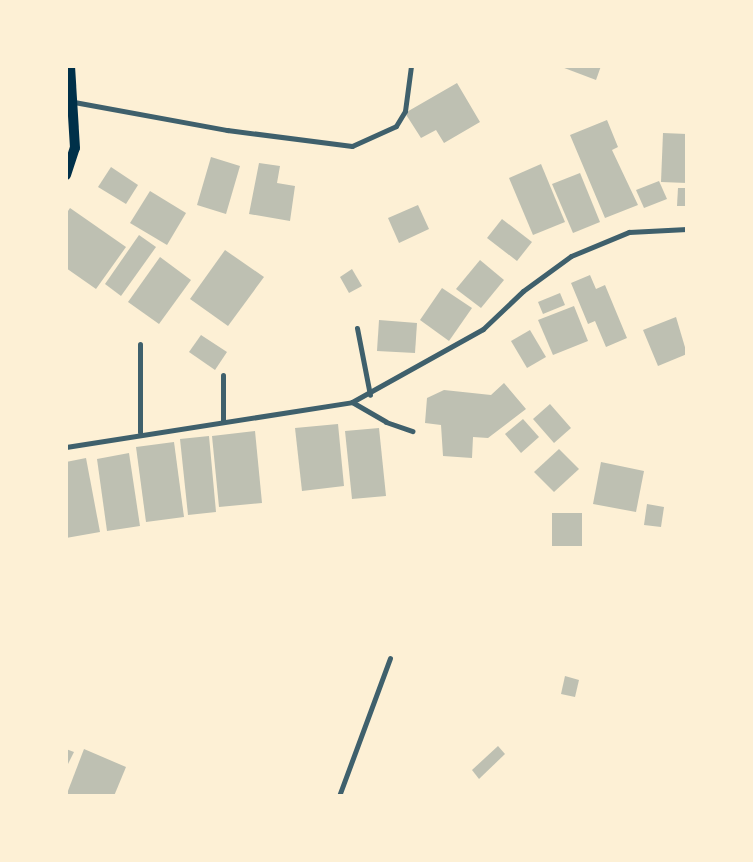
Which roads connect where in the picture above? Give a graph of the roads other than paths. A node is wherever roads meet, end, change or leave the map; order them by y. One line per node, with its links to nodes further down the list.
1 (70, 66): 3 (main road)
2 (411, 66): 3 (street)
3 (74, 102): 4 (main road)
4 (66, 175)
5 (687, 229): 9 (street)
6 (357, 328): 9 (street)
7 (140, 344): 13 (street)
8 (223, 375): 11 (street)
9 (370, 395): 10 (street)
10 (352, 402): 11 (street); 12 (street)
11 (223, 420): 13 (street)
12 (412, 431)
13 (140, 432): 14 (street)
14 (66, 447)
15 (390, 658): 16 (street)
16 (339, 796)

